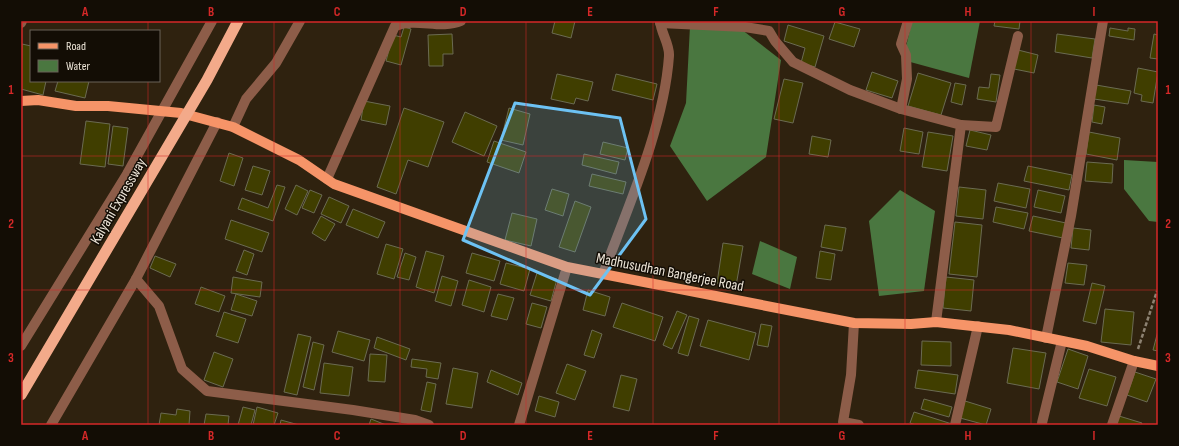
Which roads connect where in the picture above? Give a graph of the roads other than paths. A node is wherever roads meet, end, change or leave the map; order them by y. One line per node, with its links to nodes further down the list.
1 (212, 21): 12 (street)
2 (238, 21): 28 (highway, Kalyani Expressway, bridge)
3 (300, 21): 15 (street)
4 (461, 21): 16 (street)
5 (908, 21): 11 (street)
6 (1103, 21): 23 (street)
7 (660, 22): 8 (street); 18 (street)
8 (722, 24): 11 (street)
9 (1018, 36): 14 (street)
10 (21, 101): 12 (main road, Madhusudhan Bangerjee Road)
11 (901, 109): 14 (street)
12 (161, 111): 13 (main road, Madhusudhan Bangerjee Road); 25 (street)
13 (217, 122): 15 (main road, Madhusudhan Bangerjee Road); 19 (street)
14 (961, 125): 20 (street)
15 (233, 127): 16 (main road, Madhusudhan Bangerjee Road)
16 (327, 179): 17 (main road, Madhusudhan Bangerjee Road)
17 (567, 267): 18 (main road, Madhusudhan Bangerjee Road); 33 (street)
18 (603, 274): 21 (main road, Madhusudhan Bangerjee Road)
19 (136, 279): 31 (street); 32 (street)
20 (936, 322): 21 (main road, Madhusudhan Bangerjee Road); 22 (main road, Madhusudhan Bangerjee Road)
21 (854, 323): 30 (street)
22 (978, 326): 23 (main road, Madhusudhan Bangerjee Road); 35 (street)
23 (1046, 338): 24 (main road, Madhusudhan Bangerjee Road)
24 (1062, 341): 26 (main road, Madhusudhan Bangerjee Road); 29 (street)
25 (21, 346)
26 (1134, 361): 27 (main road, Madhusudhan Bangerjee Road); 36 (street)
27 (1158, 366)
28 (21, 395)
29 (1042, 423)
30 (843, 424): 34 (street)
31 (51, 425)
32 (429, 425)
33 (519, 425)
34 (859, 425)
35 (955, 425)
36 (1112, 425)

